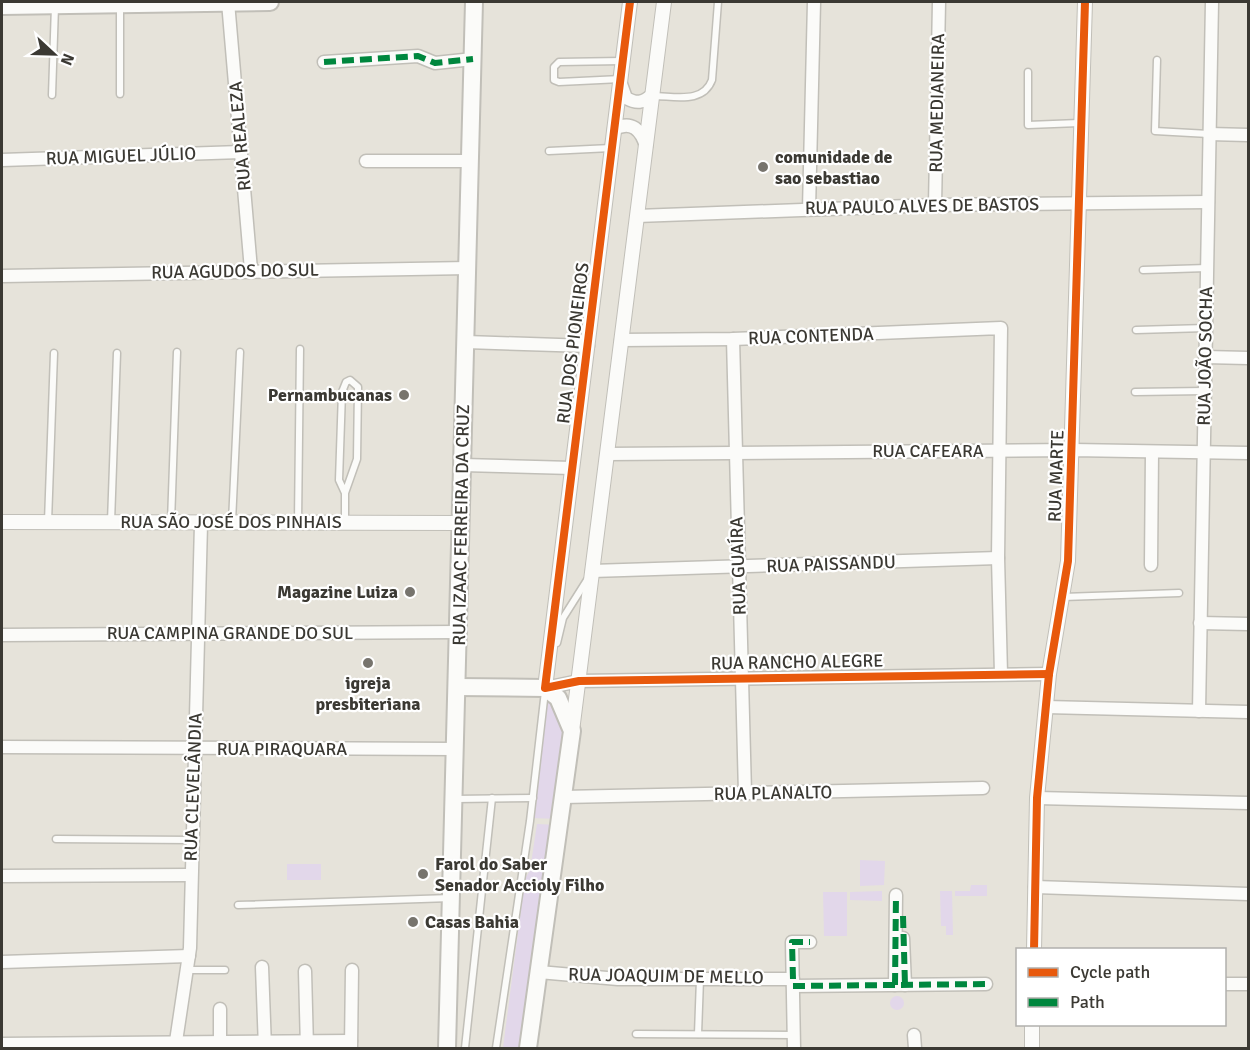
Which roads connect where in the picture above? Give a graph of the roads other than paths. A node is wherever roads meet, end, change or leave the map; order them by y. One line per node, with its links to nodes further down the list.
1 (270, 2): 10 (main road)
2 (474, 2): 14 (main road, RUA IZAAC FERREIRA DA CRUZ)
3 (630, 2): 16 (street, RUA DOS PIONEIROS)
4 (664, 2): 22 (street)
5 (718, 2): 22 (lane)
6 (814, 2): 37 (street)
7 (939, 2): 36 (street, RUA MEDIANEIRA)
8 (1085, 2): 23 (street, RUA MARTE)
9 (1212, 2): 25 (street, RUA JOÃO SOCHA)
10 (228, 3): 11 (main road); 30 (street, RUA REALEZA)
11 (120, 5): 13 (main road); 20 (lane)
12 (2, 6): 13 (main road)
13 (55, 6): 21 (lane)
14 (472, 59): 17 (street); 33 (main road, RUA IZAAC FERREIRA DA CRUZ)
15 (1157, 60): 25 (lane)
16 (623, 61): 19 (street, RUA DOS PIONEIROS); 19 (lane)
17 (324, 62)
18 (1028, 72): 23 (lane)
19 (621, 80): 22 (street); 24 (street, RUA DOS PIONEIROS)
20 (120, 94)
21 (52, 95)
22 (652, 95): 27 (street)
23 (1079, 123): 34 (street, RUA MARTE)
24 (615, 129): 27 (street); 28 (street, RUA DOS PIONEIROS)
25 (1209, 134): 26 (street); 35 (street, RUA JOÃO SOCHA)
26 (1248, 135)
27 (646, 146): 38 (street)
28 (612, 148): 29 (lane); 49 (street, RUA DOS PIONEIROS)
29 (549, 151)
30 (241, 152): 31 (street, RUA MIGUEL JÚLIO); 41 (street, RUA REALEZA)
31 (2, 160)
32 (366, 161): 33 (street)
33 (470, 161): 39 (main road, RUA IZAAC FERREIRA DA CRUZ)
34 (1079, 202): 35 (street, RUA PAULO ALVES DE BASTOS); 36 (street, RUA PAULO ALVES DE BASTOS); 59 (street, RUA MARTE)
35 (1208, 202): 40 (street, RUA JOÃO SOCHA)
36 (935, 205): 37 (street, RUA PAULO ALVES DE BASTOS)
37 (809, 209): 38 (street, RUA PAULO ALVES DE BASTOS)
38 (637, 216): 47 (street)
39 (468, 268): 41 (street, RUA AGUDOS DO SUL); 48 (main road, RUA IZAAC FERREIRA DA CRUZ)
40 (1207, 268): 42 (lane); 44 (street, RUA JOÃO SOCHA)
41 (251, 270): 43 (street, RUA AGUDOS DO SUL)
42 (1143, 270)
43 (2, 276)
44 (1206, 328): 45 (lane); 55 (street, RUA JOÃO SOCHA)
45 (1136, 330)
46 (733, 339): 47 (street, RUA CONTENDA); 60 (street, RUA CONTENDA); 61 (street, RUA GUAÍRA)
47 (621, 340): 63 (street)
48 (466, 342): 49 (street); 66 (main road, RUA IZAAC FERREIRA DA CRUZ)
49 (588, 346): 67 (street, RUA DOS PIONEIROS)
50 (300, 349): 73 (lane)
51 (177, 352): 72 (lane)
52 (240, 352): 75 (lane)
53 (54, 353): 70 (lane)
54 (117, 353): 71 (lane)
55 (1205, 357): 56 (street); 57 (street, RUA JOÃO SOCHA)
56 (1248, 358)
57 (1204, 391): 58 (lane); 64 (street, RUA JOÃO SOCHA)
58 (1136, 392)
59 (1073, 450): 60 (street, RUA CAFEARA); 62 (street, RUA CAFEARA); 83 (street, RUA MARTE)
60 (1000, 451): 61 (street, RUA CAFEARA); 78 (street)
61 (734, 452): 63 (street, RUA CAFEARA); 80 (street, RUA GUAÍRA)
62 (1152, 452): 64 (street, RUA CAFEARA); 79 (street)
63 (607, 453): 81 (street)
64 (1204, 453): 65 (street, RUA CAFEARA); 84 (street, RUA JOÃO SOCHA)
65 (1248, 453)
66 (463, 465): 67 (street); 76 (main road, RUA IZAAC FERREIRA DA CRUZ)
67 (573, 468): 94 (street, RUA DOS PIONEIROS)
68 (345, 493): 68 (lane); 74 (lane)
69 (2, 522): 70 (street, RUA SÃO JOSÉ DOS PINHAIS)
70 (48, 522): 71 (street, RUA SÃO JOSÉ DOS PINHAIS)
71 (111, 522): 72 (street, RUA SÃO JOSÉ DOS PINHAIS)
72 (171, 522): 77 (street, RUA SÃO JOSÉ DOS PINHAIS)
73 (298, 522): 74 (street, RUA SÃO JOSÉ DOS PINHAIS); 75 (street, RUA SÃO JOSÉ DOS PINHAIS)
74 (345, 522): 76 (street, RUA SÃO JOSÉ DOS PINHAIS)
75 (232, 523): 77 (street, RUA SÃO JOSÉ DOS PINHAIS)
76 (461, 523): 86 (main road, RUA IZAAC FERREIRA DA CRUZ)
77 (201, 524): 87 (street, RUA CLEVELÂNDIA)
78 (998, 558): 80 (street, RUA PAISSANDU); 89 (street)
79 (1150, 565)
80 (737, 567): 81 (street, RUA PAISSANDU); 91 (street, RUA GUAÍRA)
81 (592, 571): 92 (street); 94 (lane)
82 (1179, 594): 83 (lane)
83 (1062, 597): 90 (street, RUA MARTE)
84 (1200, 623): 85 (street); 96 (street, RUA JOÃO SOCHA)
85 (1248, 624)
86 (458, 632): 87 (street, RUA CAMPINA GRANDE DO SUL); 93 (main road, RUA IZAAC FERREIRA DA CRUZ)
87 (198, 633): 88 (street, RUA CAMPINA GRANDE DO SUL); 100 (street, RUA CLEVELÂNDIA)
88 (2, 635)
89 (1001, 674): 90 (street, RUA RANCHO ALEGRE); 91 (street, RUA RANCHO ALEGRE)
90 (1049, 674): 95 (street, RUA MARTE)
91 (743, 678): 92 (street, RUA RANCHO ALEGRE); 103 (street, RUA GUAÍRA)
92 (579, 681): 94 (street, RUA RANCHO ALEGRE); 98 (street)
93 (457, 687): 94 (main road, RUA RANCHO ALEGRE); 101 (main road, RUA IZAAC FERREIRA DA CRUZ)
94 (545, 688): 98 (main road); 106 (lane, RUA DOS PIONEIROS)
95 (1046, 706): 96 (street); 107 (street, RUA MARTE)
96 (1199, 711): 97 (street)
97 (1248, 712)
98 (572, 730): 104 (main road)
99 (2, 747): 100 (street, RUA PIRAQUARA)
100 (194, 748): 101 (street, RUA PIRAQUARA); 111 (street, RUA CLEVELÂNDIA)
101 (455, 749): 108 (main road, RUA IZAAC FERREIRA DA CRUZ)
102 (983, 788): 103 (street, RUA PLANALTO)
103 (745, 793): 104 (street, RUA PLANALTO)
104 (563, 797): 128 (main road)
105 (492, 798): 106 (lane); 108 (lane); 148 (lane)
106 (533, 798): 149 (lane, RUA DOS PIONEIROS)
107 (1037, 798): 109 (street); 114 (street, RUA MARTE)
108 (454, 799): 117 (main road, RUA IZAAC FERREIRA DA CRUZ)
109 (1248, 803)
110 (56, 839): 111 (lane)
111 (191, 840): 112 (street, RUA CLEVELÂNDIA)
112 (190, 875): 113 (street); 121 (street, RUA CLEVELÂNDIA)
113 (2, 876)
114 (1035, 887): 115 (street); 120 (street, RUA MARTE)
115 (1248, 894)
116 (899, 896): 134 (street)
117 (451, 898): 118 (lane); 147 (main road, RUA IZAAC FERREIRA DA CRUZ)
118 (238, 905)
119 (810, 942): 130 (street)
120 (1034, 948)
121 (189, 956): 122 (street); 124 (street, RUA CLEVELÂNDIA)
122 (2, 962)
123 (262, 968): 146 (street)
124 (188, 970): 125 (lane); 144 (street, RUA CLEVELÂNDIA)
125 (225, 970)
126 (352, 970): 143 (street)
127 (305, 971): 142 (street)
128 (539, 972): 129 (street, RUA JOAQUIM DE MELLO); 150 (main road)
129 (700, 979): 130 (street, RUA JOAQUIM DE MELLO); 138 (lane)
130 (793, 982): 134 (street, RUA JOAQUIM DE MELLO); 139 (street)
131 (986, 984): 134 (street, RUA JOAQUIM DE MELLO)
132 (1226, 984): 133 (street)
133 (1248, 984)
134 (900, 985)
135 (220, 1009): 145 (street)
136 (1032, 1026): 153 (street)
137 (636, 1034): 138 (lane)
138 (698, 1034): 139 (lane)
139 (794, 1035): 151 (street)
140 (914, 1035): 152 (street)
141 (2, 1044): 144 (street)
142 (307, 1045): 143 (street); 146 (street)
143 (351, 1045)
144 (175, 1046): 145 (street)
145 (220, 1046): 146 (street)
146 (265, 1046)
147 (447, 1048)
148 (465, 1048)
149 (496, 1048)
150 (528, 1048)
151 (794, 1048)
152 (915, 1048)
153 (1032, 1048)

